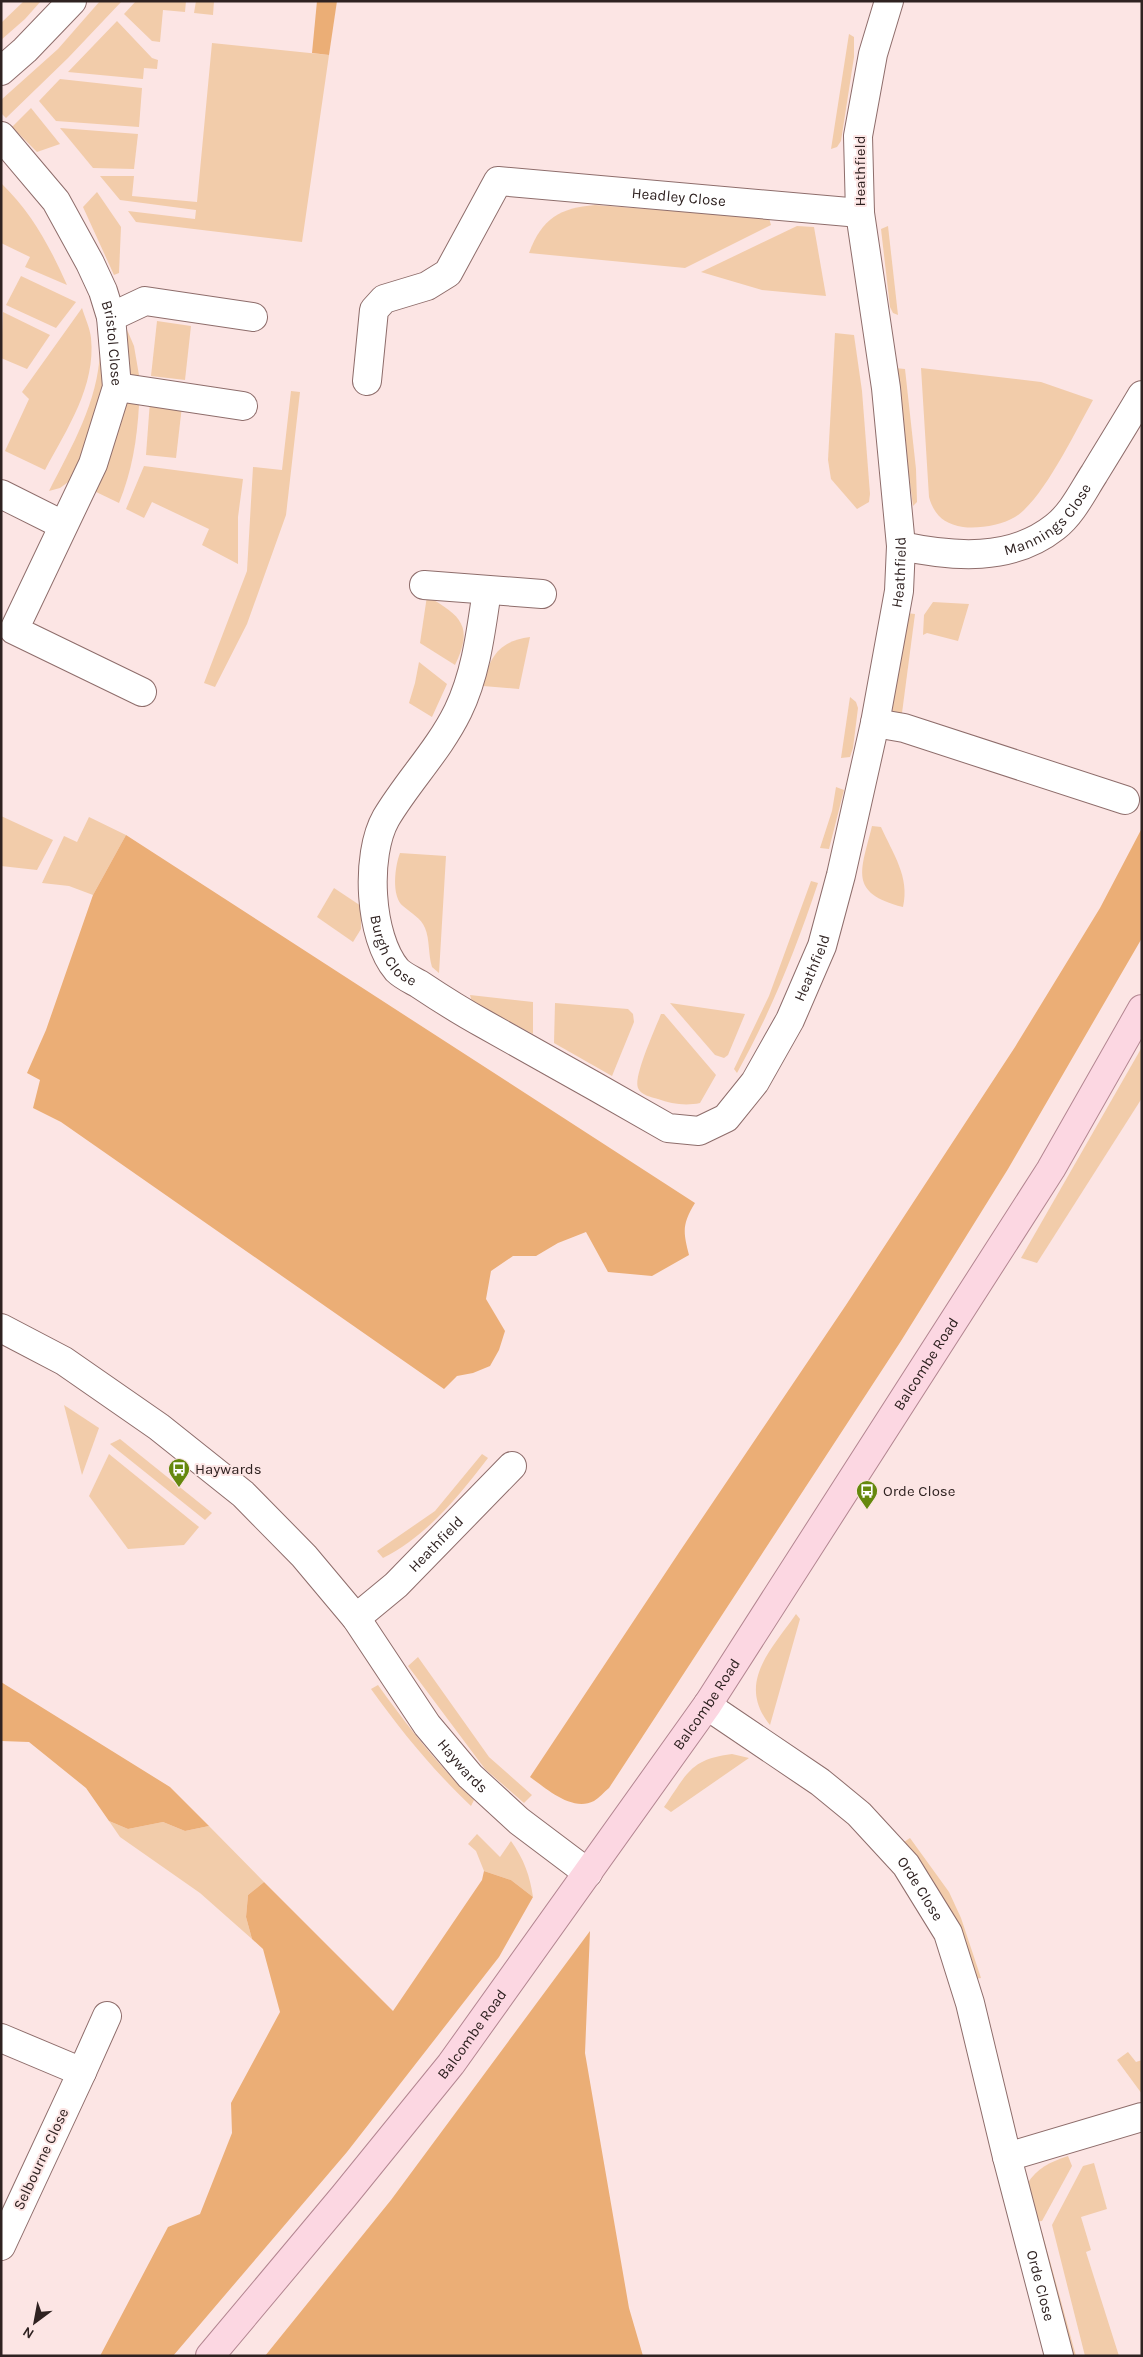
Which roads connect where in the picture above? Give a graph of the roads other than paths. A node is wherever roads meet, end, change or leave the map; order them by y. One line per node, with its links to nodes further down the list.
1 (72, 1): 3 (street)
2 (890, 1): 5 (street, Heathfield)
3 (1, 71)
4 (1, 136): 6 (street, Bristol Close)
5 (860, 213): 8 (street, Headley Close); 14 (street, Heathfield)
6 (111, 317): 7 (street); 9 (street, Bristol Close)
7 (253, 317)
8 (367, 381)
9 (117, 387): 11 (street); 13 (street, Bristol Close)
10 (1142, 395): 14 (street, Mannings Close)
11 (243, 406)
12 (1, 494): 13 (street)
13 (63, 525): 18 (street, Bristol Close)
14 (901, 546): 19 (street, Heathfield)
15 (424, 585): 16 (street)
16 (487, 590): 17 (street); 22 (street, Burgh Close)
17 (542, 594)
18 (142, 692)
19 (875, 723): 20 (street); 22 (street, Heathfield)
20 (1125, 800)
21 (1142, 1009): 26 (main road, Balcombe Road)
22 (726, 1118)
23 (1, 1328): 25 (street, Haywards)
24 (512, 1466): 25 (street, Heathfield)
25 (356, 1618): 27 (street, Haywards)
26 (708, 1704): 27 (main road, Balcombe Road); 32 (street, Orde Close)
27 (588, 1873): 34 (main road, Balcombe Road)
28 (107, 2016): 30 (street, Selbourne Close)
29 (1, 2038): 30 (street)
30 (82, 2072): 33 (street, Selbourne Close)
31 (1142, 2117): 32 (street)
32 (1007, 2157): 35 (street, Orde Close)
33 (1, 2246)
34 (210, 2356)
35 (1059, 2356)

